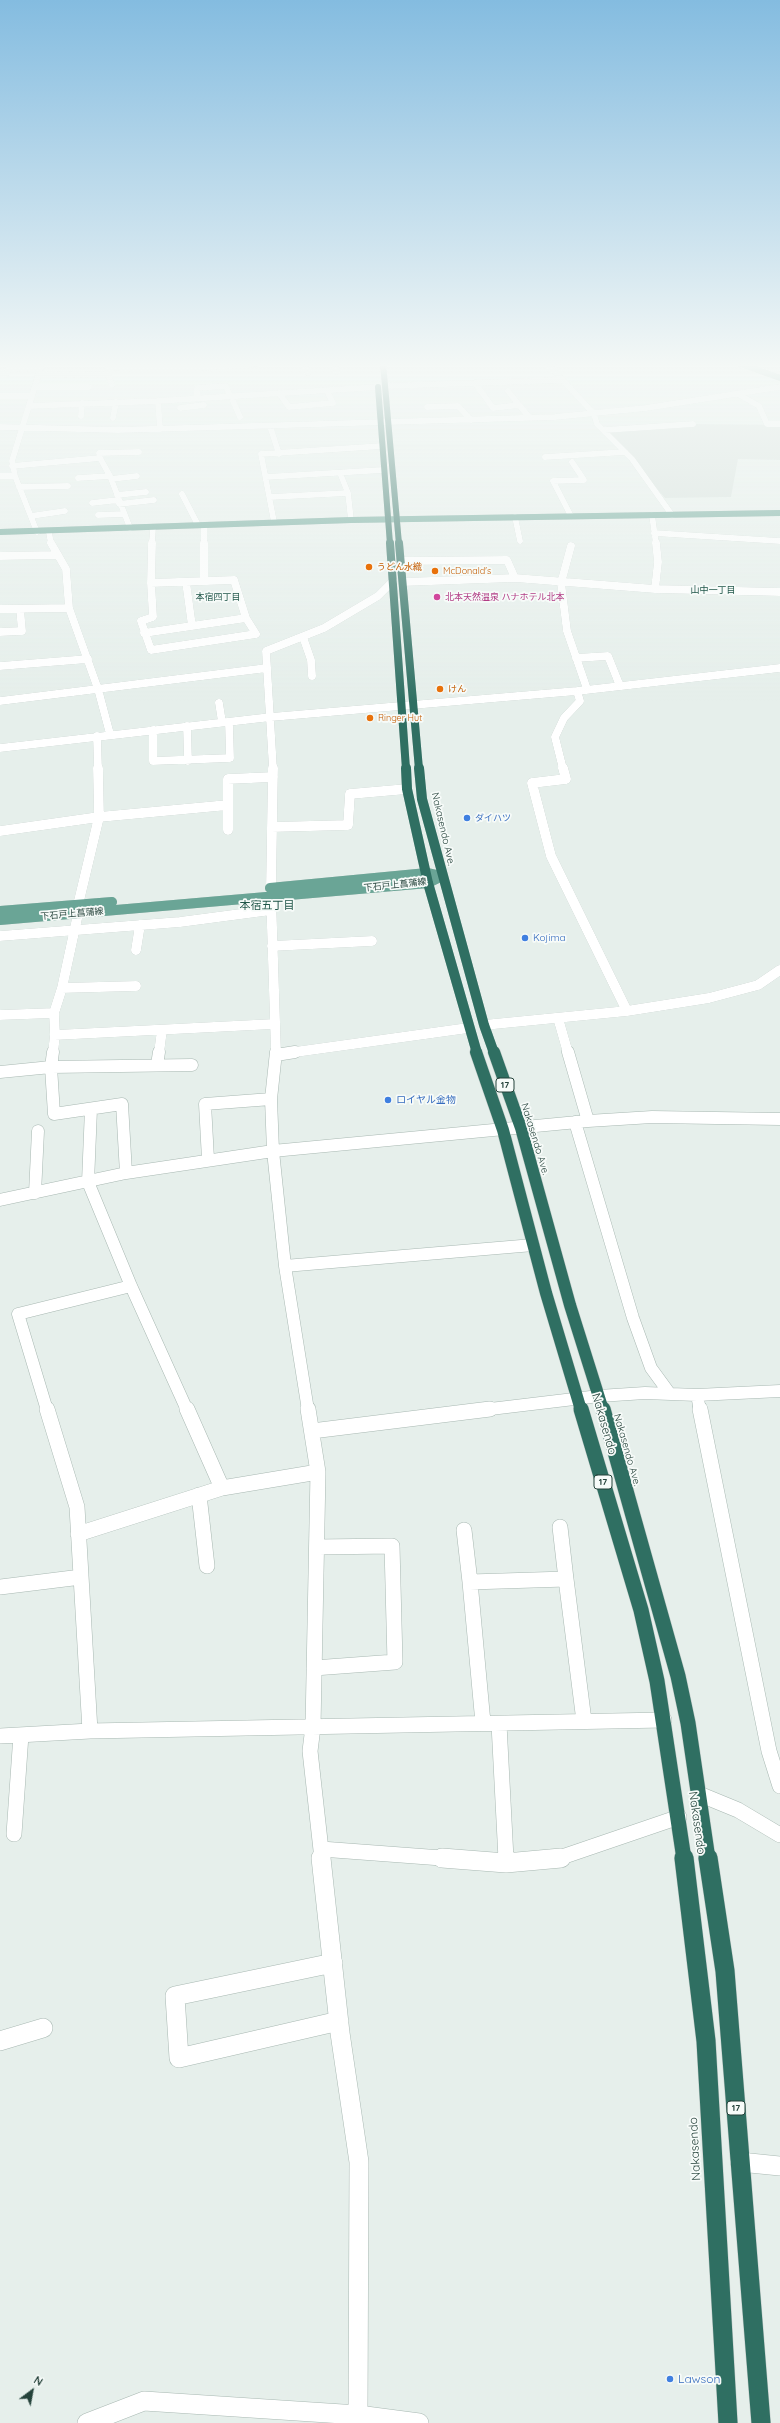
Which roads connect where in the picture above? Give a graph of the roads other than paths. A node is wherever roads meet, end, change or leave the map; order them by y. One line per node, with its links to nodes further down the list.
1 (15, 476): 12 (street)
2 (135, 476): 9 (street)
3 (266, 476): 17 (street)
4 (341, 476): 14 (street)
5 (384, 476): 29 (highway, Nakasendo Ave. / 17)
6 (389, 476): 29 (highway, Nakasendo Ave. / 17)
7 (581, 476): 26 (street)
8 (643, 476): 24 (street)
9 (111, 477): 10 (street); 16 (street)
10 (78, 478)
11 (68, 486): 12 (street)
12 (19, 487): 25 (street)
13 (146, 492): 16 (street)
14 (348, 493): 17 (street); 30 (street)
15 (182, 494): 32 (street)
16 (115, 497): 18 (street); 19 (street); 21 (street)
17 (270, 497): 31 (street)
18 (154, 500)
19 (92, 503)
20 (65, 511): 25 (street)
21 (124, 514): 23 (street); 34 (street)
22 (780, 514): 24 (main road)
23 (98, 515)
24 (672, 515): 27 (main road)
25 (31, 516): 36 (street)
26 (572, 516): 27 (main road); 28 (main road)
27 (652, 516): 38 (street)
28 (515, 517): 29 (main road); 39 (street)
29 (393, 519): 30 (main road); 44 (highway, Nakasendo Ave. / 17); 48 (highway, Nakasendo Ave. / 17)
30 (351, 520): 31 (main road)
31 (274, 522): 32 (main road)
32 (201, 525): 33 (main road); 46 (street)
33 (153, 527): 34 (main road); 49 (street)
34 (130, 528): 37 (main road)
35 (0, 532): 36 (main road)
36 (37, 532): 37 (main road)
37 (49, 532): 42 (street)
38 (654, 533): 40 (street); 51 (street)
39 (520, 541)
40 (780, 541)
41 (571, 546): 50 (street)
42 (58, 555): 43 (street); 54 (street)
43 (0, 556)
44 (402, 561): 45 (street); 48 (highway, Nakasendo Ave. / 17)
45 (514, 578): 48 (street); 50 (street)
46 (204, 581): 47 (street); 56 (street)
47 (186, 582): 49 (street); 57 (street)
48 (398, 582): 60 (street); 74 (highway, Nakasendo Ave. / 17)
49 (151, 583): 59 (street)
50 (561, 583): 51 (street); 62 (street)
51 (655, 589): 52 (street)
52 (780, 592)
53 (20, 608): 54 (street); 55 (street); 58 (street)
54 (69, 608): 63 (street)
55 (0, 609)
56 (246, 618): 57 (street); 61 (street)
57 (192, 626): 59 (street)
58 (0, 632)
59 (144, 633): 61 (street)
60 (303, 637): 61 (street); 67 (street)
61 (261, 643): 65 (street)
62 (576, 658): 68 (street); 70 (street)
63 (88, 659): 64 (street); 69 (street)
64 (0, 666)
65 (267, 668): 69 (street); 75 (street)
66 (780, 668): 68 (street)
67 (312, 676)
68 (620, 686): 70 (street)
69 (98, 689): 72 (street); 79 (street)
70 (587, 689): 71 (street)
71 (577, 691): 74 (street); 107 (street)
72 (0, 701)
73 (219, 703): 76 (street)
74 (408, 705): 75 (street); 84 (highway, Nakasendo Ave. / 17); 91 (highway, Nakasendo Ave. / 17)
75 (271, 717): 76 (street); 83 (street)
76 (225, 722): 77 (street); 82 (street)
77 (187, 726): 78 (street); 82 (street)
78 (153, 730): 79 (street); 82 (street)
79 (110, 734): 80 (street)
80 (97, 736): 81 (street); 86 (street)
81 (0, 748)
82 (188, 761)
83 (273, 777): 85 (street); 87 (street)
84 (407, 789): 87 (street); 90 (highway, Nakasendo Ave. / 17)
85 (228, 805): 86 (street); 88 (street)
86 (99, 817): 89 (street); 94 (street)
87 (272, 827): 93 (street)
88 (228, 830)
89 (0, 831)
90 (427, 873): 91 (main road, 下石戸上菖蒲線); 92 (highway, Nakasendo Ave. / 17); 93 (main road, 下石戸上菖蒲線)
91 (442, 876): 92 (main road, 下石戸上菖蒲線); 112 (highway, Nakasendo Ave. / 17)
92 (428, 883): 93 (main road, 下石戸上菖蒲線); 113 (highway, Nakasendo Ave. / 17)
93 (271, 892): 94 (main road, 下石戸上菖蒲線); 95 (street)
94 (78, 910): 96 (main road, 下石戸上菖蒲線); 97 (main road, 下石戸上菖蒲線); 99 (street)
95 (271, 910): 98 (street); 102 (street)
96 (0, 911)
97 (0, 920)
98 (140, 925): 99 (street); 103 (street)
99 (75, 930): 100 (street); 106 (street)
100 (0, 936)
101 (372, 941): 102 (street)
102 (272, 946): 111 (street)
103 (136, 950)
104 (780, 970): 107 (street)
105 (136, 986): 106 (street)
106 (62, 988): 108 (street)
107 (627, 1011): 110 (street)
108 (54, 1013): 109 (street); 115 (street)
109 (0, 1015)
110 (558, 1018): 112 (street); 124 (street)
111 (274, 1024): 114 (street); 116 (street)
112 (484, 1025): 126 (highway, Nakasendo Ave. / 17)
113 (468, 1028): 116 (street); 127 (highway, Nakasendo Ave. / 17)
114 (162, 1030): 115 (street); 117 (street)
115 (55, 1035): 119 (street)
116 (276, 1055): 121 (street)
117 (157, 1065): 118 (street); 119 (street)
118 (192, 1065)
119 (51, 1067): 120 (street); 122 (street)
120 (0, 1072)
121 (270, 1099): 129 (street); 130 (street)
122 (91, 1109): 131 (street); 132 (street)
123 (780, 1119): 124 (street)
124 (588, 1121): 125 (street)
125 (575, 1122): 126 (street); 139 (street)
126 (521, 1128): 127 (street); 141 (highway, Nakasendo Ave. / 17)
127 (503, 1130): 129 (street); 135 (highway, Nakasendo Ave. / 17)
128 (38, 1131): 133 (street)
129 (273, 1151): 130 (street); 136 (street)
130 (208, 1159): 131 (street)
131 (126, 1172): 132 (street)
132 (88, 1182): 133 (street); 137 (street)
133 (35, 1193): 134 (street)
134 (0, 1200)
135 (533, 1245): 136 (street); 142 (highway, Nakasendo / 17)
136 (285, 1266): 143 (street)
137 (131, 1286): 145 (street); 149 (street)
138 (780, 1391): 140 (street)
139 (670, 1394): 140 (street); 141 (street)
140 (697, 1395): 164 (street)
141 (599, 1396): 142 (street); 165 (highway, Nakasendo Ave. / 17)
142 (578, 1398): 143 (street); 157 (highway, Nakasendo / 17)
143 (312, 1431): 144 (street)
144 (318, 1472): 145 (street); 150 (street)
145 (222, 1488): 146 (street)
146 (199, 1495): 149 (street); 151 (street)
147 (560, 1527): 153 (street)
148 (464, 1530): 154 (street)
149 (78, 1534): 152 (street)
150 (318, 1547): 156 (street); 156 (street)
151 (207, 1566)
152 (81, 1577): 155 (street); 161 (street)
153 (566, 1579): 154 (street); 158 (street)
154 (470, 1582): 159 (street)
155 (0, 1587)
156 (314, 1668): 160 (street)
157 (664, 1720): 158 (street); 166 (highway, Nakasendo / 17)
158 (584, 1721): 159 (street)
159 (491, 1723): 160 (street); 170 (street)
160 (313, 1727): 161 (street); 169 (street)
161 (90, 1731): 162 (street)
162 (21, 1735): 163 (street); 167 (street)
163 (0, 1736)
164 (780, 1786)
165 (699, 1794): 168 (street); 175 (highway, Nakasendo / 17)
166 (679, 1817): 170 (street); 181 (highway, Nakasendo / 17)
167 (14, 1834)
168 (780, 1835)
169 (321, 1849): 170 (street); 171 (street)
170 (506, 1862)
171 (333, 1963): 172 (street); 172 (street)
172 (339, 2021): 177 (street)
173 (43, 2028): 174 (street)
174 (0, 2041)
175 (740, 2162): 176 (street); 182 (highway, Nakasendo / 17)
176 (780, 2166)
177 (358, 2416): 178 (street); 180 (street)
178 (319, 2418): 179 (street)
179 (87, 2423)
180 (419, 2423)
181 (728, 2423)
182 (761, 2423)

